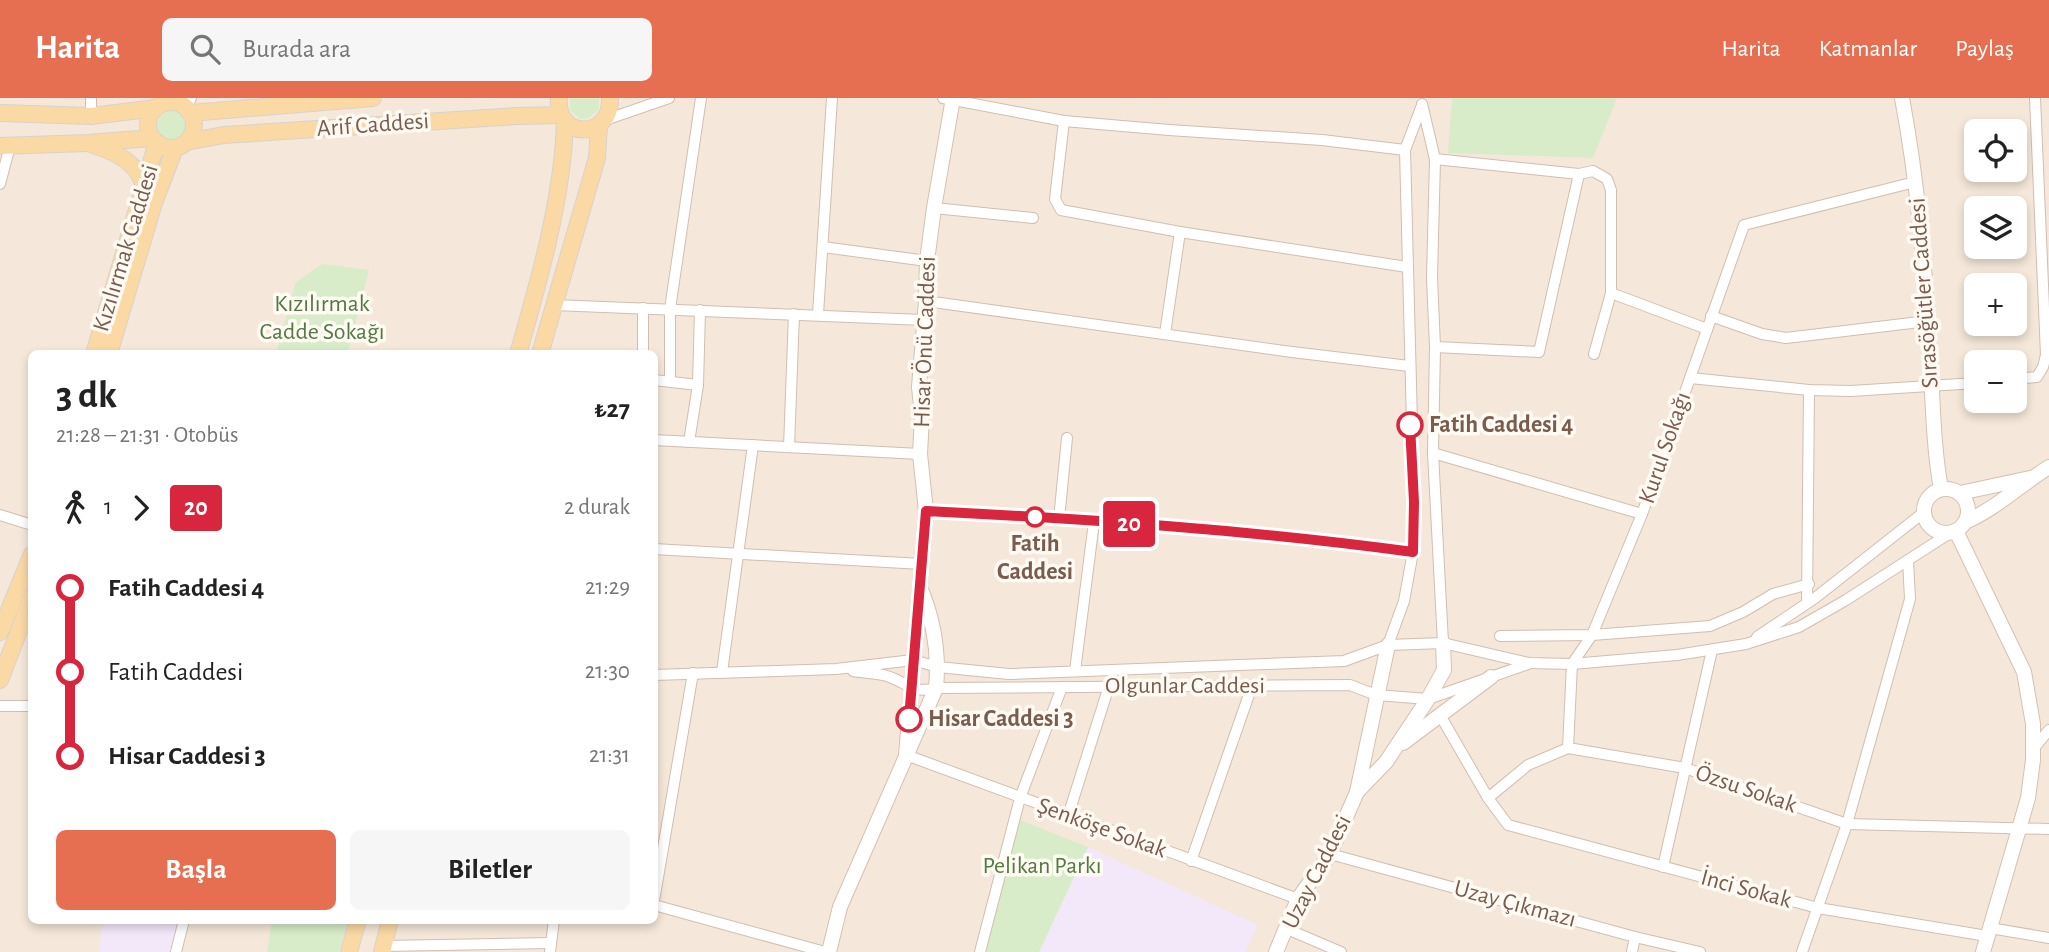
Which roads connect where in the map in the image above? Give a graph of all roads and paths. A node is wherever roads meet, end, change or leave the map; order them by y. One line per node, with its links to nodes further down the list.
1 (91, 98): 17 (street)
2 (221, 98): 15 (main road)
3 (373, 98): 15 (main road, Arif Caddesi)
4 (559, 98): 18 (main road)
5 (610, 98): 20 (main road)
6 (669, 98): 20 (street)
7 (701, 98): 41 (street)
8 (832, 98): 34 (street)
9 (950, 98): 19 (street); 31 (main road, Hisar Önü Caddesi)
10 (1902, 98): 28 (main road, Sırasöğütler Caddesi)
11 (2035, 98): 59 (street)
12 (1422, 101): 25 (street); 26 (street)
13 (165, 103): 14 (main road); 17 (main road); 21 (main road)
14 (189, 106): 15 (main road, Arif Caddesi); 23 (main road)
15 (234, 108)
16 (0, 113): 17 (main road)
17 (91, 116)
18 (563, 118): 20 (main road, Arif Caddesi); 23 (main road, Arif Caddesi); 53 (main road)
19 (1064, 121): 25 (street); 33 (street)
20 (602, 122): 39 (main road)
21 (154, 140): 22 (main road); 23 (main road); 30 (main road, Kızılırmak Caddesi)
22 (88, 143): 24 (main road); 30 (main road)
23 (181, 145): 52 (main road, Kızılırmak Caddesi)
24 (5, 146): 29 (street)
25 (1405, 150): 36 (street)
26 (1435, 159): 27 (street); 50 (street)
27 (1579, 174): 37 (street); 50 (street)
28 (1915, 182): 45 (street, Kurul Sokağı); 47 (main road, Sırasöğütler Caddesi)
29 (0, 184)
30 (144, 190): 51 (main road, Kızılırmak Caddesi)
31 (934, 208): 32 (street); 35 (main road, Hisar Önü Caddesi)
32 (1033, 218)
33 (1180, 232): 36 (street); 49 (street)
34 (822, 247): 35 (street); 44 (street)
35 (927, 261): 38 (main road, Hisar Önü Caddesi)
36 (1407, 267): 57 (street)
37 (1611, 293): 48 (street); 56 (street)
38 (926, 301): 46 (main road, Hisar Önü Caddesi); 49 (street)
39 (554, 305): 40 (street); 54 (main road)
40 (643, 308): 41 (street); 55 (street)
41 (670, 309): 42 (street); 61 (street)
42 (700, 310): 43 (street); 63 (street)
43 (794, 314): 44 (street); 70 (street)
44 (818, 314): 46 (street)
45 (1711, 316): 47 (street); 48 (street, Kurul Sokağı)
46 (924, 320): 72 (main road, Hisar Önü Caddesi)
47 (1928, 321): 64 (main road, Sırasöğütler Caddesi)
48 (1707, 329): 58 (street, Kurul Sokağı)
49 (1165, 334): 57 (street)
50 (1435, 347): 71 (street)
51 (95, 350)
52 (115, 350)
53 (519, 350)
54 (541, 350)
55 (643, 350)
56 (1594, 354)
57 (1409, 366): 86 (street)
58 (1690, 378): 65 (street); 80 (street, Kurul Sokağı)
59 (2027, 378)
60 (658, 380): 61 (street)
61 (670, 381): 63 (street)
62 (1964, 384): 64 (street)
63 (698, 385): 68 (street)
64 (1933, 387): 65 (street); 75 (main road, Sırasöğütler Caddesi)
65 (1809, 390): 91 (street)
66 (1067, 438): 81 (street)
67 (658, 440): 68 (street)
68 (689, 442): 69 (street)
69 (753, 445): 70 (street); 87 (street)
70 (789, 447): 72 (street)
71 (1433, 453): 80 (street); 98 (street)
72 (920, 454): 77 (main road, Hisar Önü Caddesi)
73 (2049, 467): 74 (main road)
74 (2031, 478): 76 (main road); 84 (main road)
75 (1941, 489): 76 (main road); 78 (main road)
76 (1959, 493): 84 (main road)
77 (926, 511): 81 (street); 90 (main road, Hisar Önü Caddesi)
78 (1923, 513): 84 (main road); 93 (street)
79 (0, 514): 83 (street)
80 (1642, 514): 96 (street, Kurul Sokağı)
81 (1059, 519): 82 (street)
82 (1094, 522): 86 (street); 107 (street)
83 (28, 524)
84 (1957, 529): 88 (street, Olgunlar Caddesi); 125 (main road)
85 (658, 549): 87 (street)
86 (1413, 552): 100 (street)
87 (738, 553): 90 (street); 108 (street)
88 (1908, 560): 99 (street, Olgunlar Caddesi); 133 (street)
89 (28, 564): 95 (main road)
90 (922, 564): 92 (main road, Hisar Önü Caddesi)
91 (1809, 584): 93 (street); 96 (street)
92 (920, 587): 102 (main road, Hisar Önü Caddesi); 105 (main road, Hisar Önü Caddesi)
93 (1807, 603): 99 (street)
94 (28, 607): 112 (main road)
95 (0, 632)
96 (1592, 635): 97 (street); 104 (street, Kurul Sokağı)
97 (1500, 636)
98 (1443, 643): 100 (street, Olgunlar Caddesi); 103 (street, Olgunlar Caddesi); 119 (main road, Uzay Caddesi)
99 (1746, 644): 101 (street, Olgunlar Caddesi)
100 (1388, 645): 107 (street, Olgunlar Caddesi); 118 (main road, Uzay Caddesi)
101 (1712, 650): 104 (street, Olgunlar Caddesi); 128 (street)
102 (913, 660): 105 (street, Olgunlar Caddesi); 106 (street, Olgunlar Caddesi); 117 (main road, Hisar Önü Caddesi)
103 (1529, 663): 104 (street, Olgunlar Caddesi); 111 (street, Olgunlar Caddesi)
104 (1572, 664): 124 (street)
105 (938, 667): 107 (street, Olgunlar Caddesi); 116 (main road, Hisar Önü Caddesi)
106 (836, 669): 108 (street, Olgunlar Caddesi); 117 (street, Olgunlar Caddesi)
107 (1075, 671)
108 (722, 672): 109 (street, Olgunlar Caddesi)
109 (693, 673): 110 (street, Olgunlar Caddesi); 139 (street)
110 (658, 675)
111 (1491, 677): 119 (street, Olgunlar Caddesi); 122 (main road)
112 (0, 680)
113 (1110, 686): 114 (street, Olgunlar Caddesi); 115 (street, Olgunlar Caddesi); 132 (street)
114 (1252, 686): 118 (street, Olgunlar Caddesi); 137 (street)
115 (1062, 687): 116 (street, Olgunlar Caddesi); 130 (street)
116 (936, 688): 117 (street, Olgunlar Caddesi); 127 (main road, Hisar Önü Caddesi)
117 (912, 689): 127 (main road, Hisar Önü Caddesi)
118 (1376, 695): 119 (street, Olgunlar Caddesi); 129 (main road, Uzay Caddesi)
119 (1428, 699): 126 (main road, Uzay Caddesi)
120 (0, 706): 121 (street)
121 (28, 706)
122 (1440, 715): 126 (main road); 131 (street)
123 (2049, 730): 125 (street)
124 (1568, 748): 128 (street, Özsu Sokak); 131 (street)
125 (2034, 748): 134 (main road)
126 (1394, 750): 129 (main road, Uzay Caddesi)
127 (906, 755): 130 (street, Şenköşe Sokak); 155 (main road, Hisar Önü Caddesi)
128 (1685, 768): 133 (street, Özsu Sokak); 138 (street)
129 (1357, 792): 136 (main road, Uzay Caddesi)
130 (1020, 798): 132 (street, Şenköşe Sokak); 156 (street)
131 (1488, 798): 138 (street, İnci Sokak)
132 (1068, 816): 137 (street, Şenköşe Sokak)
133 (1847, 824): 134 (street, Özsu Sokak); 142 (street)
134 (2019, 828): 135 (street, Özsu Sokak); 148 (main road)
135 (2049, 829)
136 (1330, 853): 140 (main road, Uzay Caddesi); 149 (street, Uzay Çıkmazı)
137 (1191, 861): 140 (street, Şenköşe Sokak)
138 (1663, 867): 142 (street, İnci Sokak)
139 (658, 879)
140 (1298, 899): 147 (main road, Uzay Caddesi)
141 (658, 904): 155 (street)
142 (1818, 908): 148 (street, İnci Sokak); 161 (street)
143 (183, 924): 153 (street)
144 (357, 924): 154 (main road)
145 (389, 924): 152 (main road)
146 (553, 924): 151 (street)
147 (1287, 929): 157 (main road, Uzay Caddesi); 158 (street)
148 (1988, 932): 150 (street, İnci Sokak); 162 (main road)
149 (1635, 937): 159 (street); 160 (street, Uzay Çıkmazı)
150 (2049, 938)
151 (550, 948): 152 (street)
152 (382, 949)
153 (176, 952)
154 (349, 952)
155 (827, 952)
156 (980, 952)
157 (1276, 952)
158 (1341, 952)
159 (1632, 952)
160 (1700, 952)
161 (1802, 952)
162 (1983, 952)

